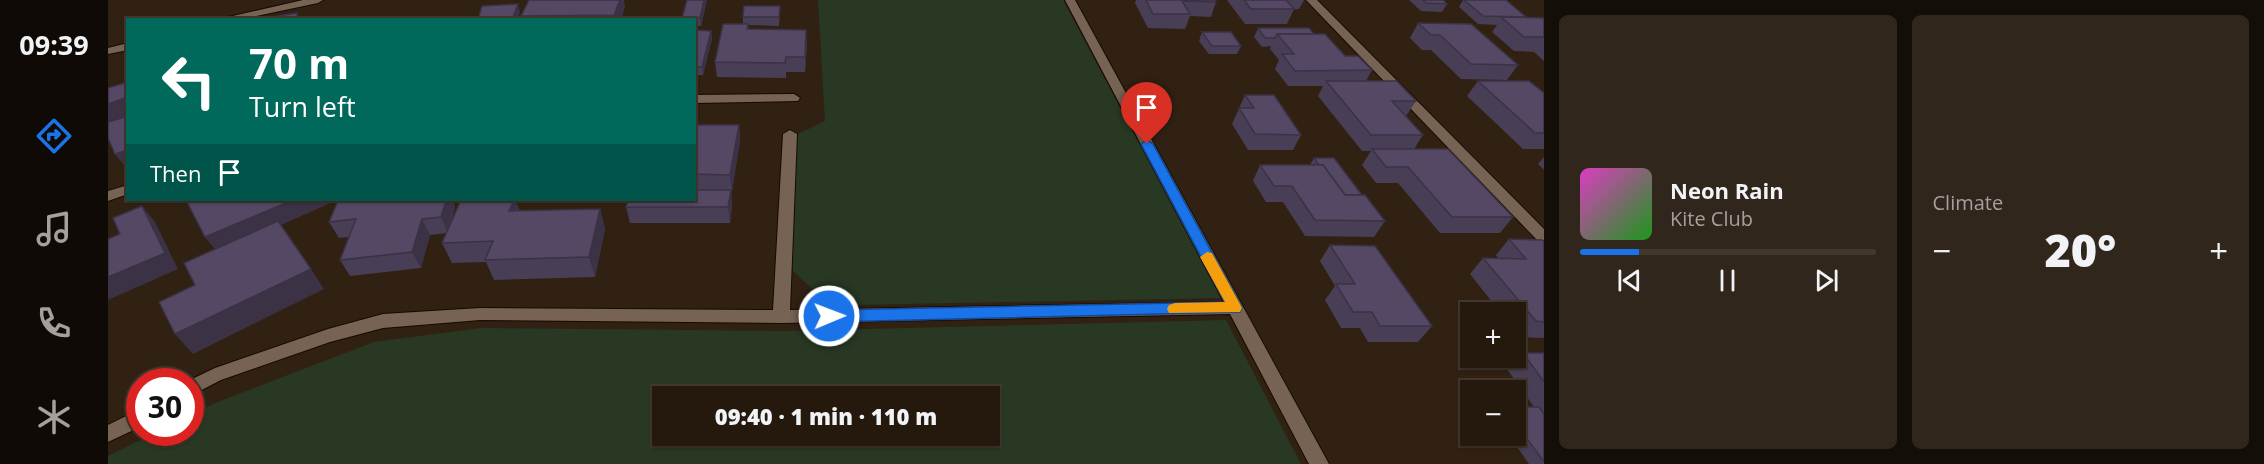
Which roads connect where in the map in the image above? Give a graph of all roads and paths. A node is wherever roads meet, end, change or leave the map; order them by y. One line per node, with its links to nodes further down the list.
1 (318, 0): 4 (street)
2 (1070, 0): 13 (street)
3 (1311, 0): 12 (street)
4 (230, 18)
5 (126, 46): 6 (street)
6 (108, 51)
7 (794, 98): 8 (street)
8 (696, 99)
9 (790, 134): 14 (street)
10 (126, 190): 11 (street)
11 (108, 196)
12 (1544, 238)
13 (1235, 308): 14 (street); 18 (street)
14 (781, 317): 15 (street)
15 (204, 381)
16 (126, 424): 17 (street)
17 (108, 434)
18 (1319, 464)

